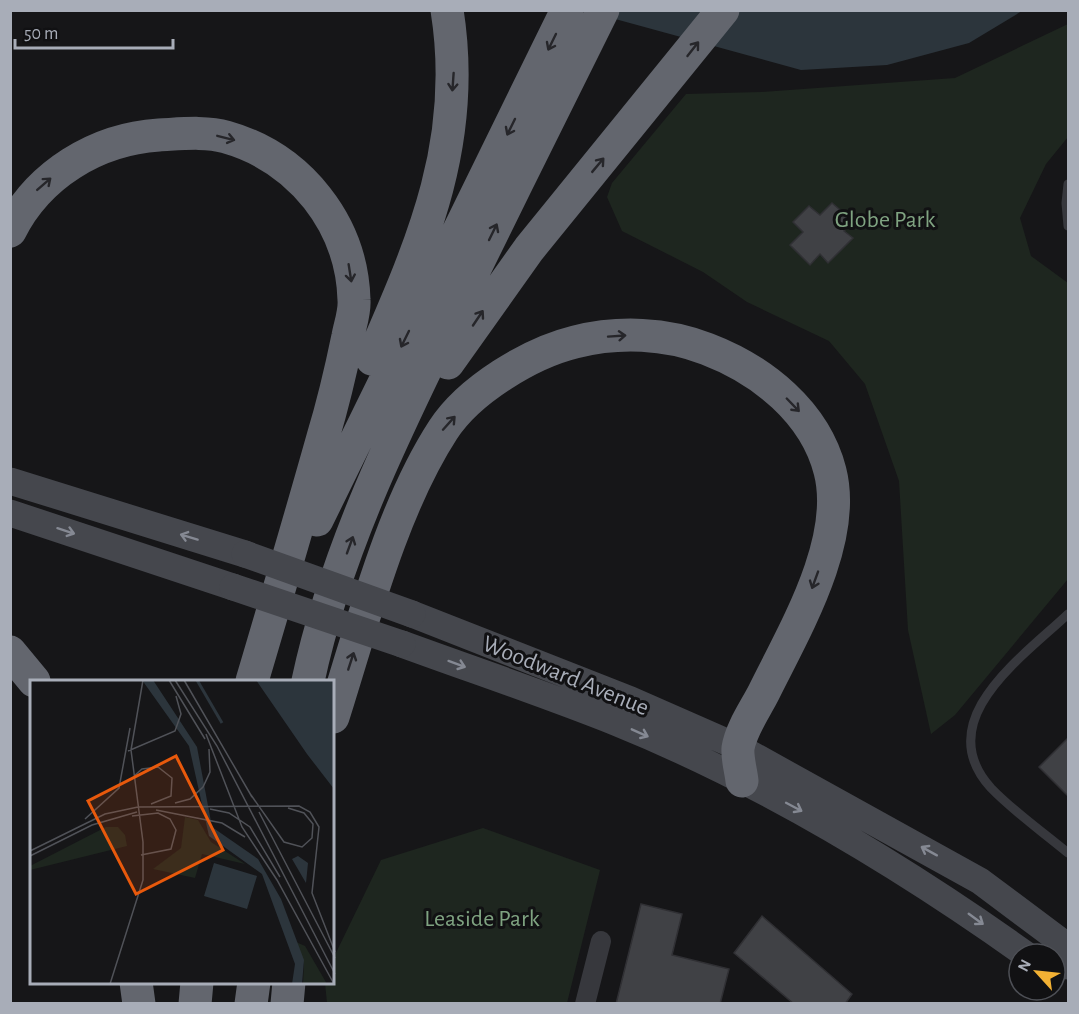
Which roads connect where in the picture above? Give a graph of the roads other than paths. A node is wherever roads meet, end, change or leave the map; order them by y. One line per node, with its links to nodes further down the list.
1 (567, 10): 10 (highway, one-way to 10)
2 (603, 10): 9 (highway, one-way to 2)
3 (723, 10): 9 (highway, one-way to 3)
4 (448, 17): 10 (highway, one-way to 10)
5 (1068, 184): 6 (lane)
6 (1068, 226)
7 (10, 231): 15 (highway, one-way to 15)
8 (10, 482): 19 (main road, Woodward Avenue, one-way to 8, bridge)
9 (370, 493): 17 (highway, one-way to 9)
10 (327, 497): 16 (highway)
11 (10, 513): 20 (main road, Woodward Avenue, one-way to 20, bridge)
12 (1068, 614): 21 (lane)
13 (10, 652): 14 (highway)
14 (33, 680)
15 (252, 680)
16 (264, 680)
17 (308, 680)
18 (334, 714): 19 (highway, one-way to 19)
19 (738, 747): 20 (highway); 24 (main road, Woodward Avenue, one-way to 19)
20 (742, 781): 23 (main road, Woodward Avenue, one-way to 23)
21 (1068, 853)
22 (601, 941): 33 (street)
23 (1007, 942)
24 (1068, 967)
25 (136, 984): 29 (highway)
26 (197, 984): 30 (highway)
27 (254, 984): 31 (highway)
28 (289, 984): 32 (highway)
29 (139, 1004)
30 (195, 1004)
31 (250, 1004)
32 (287, 1004)
33 (585, 1004)

